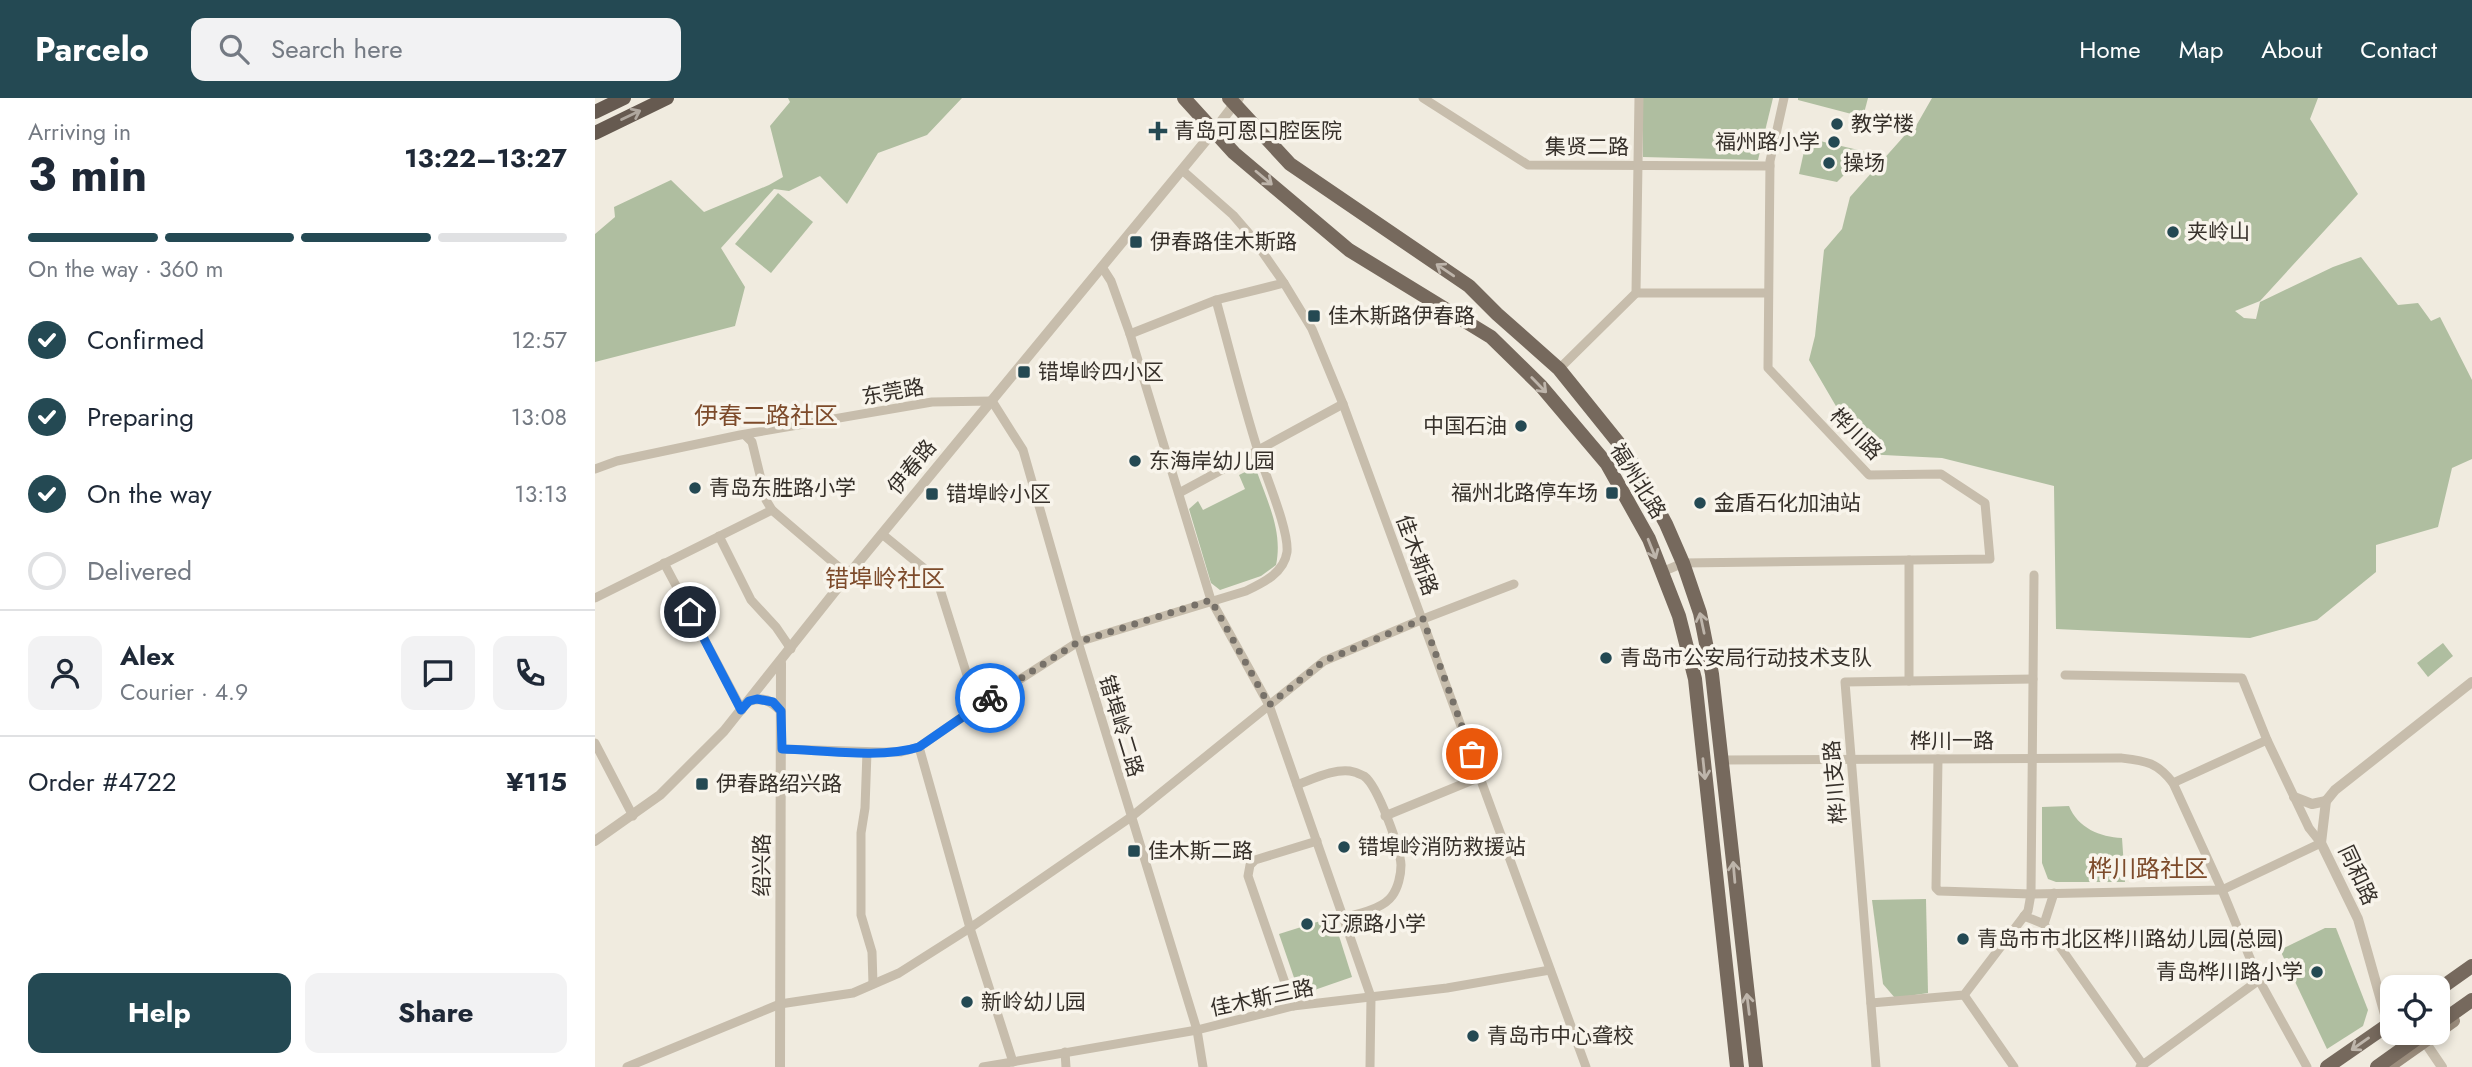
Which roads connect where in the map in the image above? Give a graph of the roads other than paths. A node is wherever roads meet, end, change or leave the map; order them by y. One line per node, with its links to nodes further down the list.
1 (624, 98): 8 (highway)
2 (667, 98): 10 (highway, one-way to 2)
3 (1184, 98): 9 (main road, 福州北路)
4 (1423, 98): 11 (street, 集贤二路)
5 (1639, 98): 11 (street)
6 (1784, 98): 12 (street, 桦川路)
7 (1234, 100): 9 (street, 伊春路); 20 (main road, 福州北路, one-way to 7)
8 (595, 112)
9 (1213, 132): 13 (street, 伊春路); 33 (main road, 福州北路, one-way to 33)
10 (595, 133)
11 (1638, 165): 12 (street, 集贤二路); 16 (street)
12 (1770, 166): 17 (street, 桦川路)
13 (1182, 170): 14 (street, 伊春路); 15 (street, 佳木斯路)
14 (1102, 267): 19 (street); 21 (street, 伊春路)
15 (1284, 283): 18 (street); 22 (street, 佳木斯路)
16 (1636, 293): 17 (street); 20 (street)
17 (1768, 293): 30 (street, 桦川路)
18 (1216, 300): 19 (street); 24 (street)
19 (1130, 334): 26 (street)
20 (1559, 369): 32 (main road, 福州北路)
21 (992, 401): 23 (street, 东莞路); 28 (street, 伊春路); 40 (street, 错埠岭二路)
22 (1343, 404): 24 (street); 39 (street, 佳木斯路)
23 (746, 436): 25 (street, 东莞路); 27 (street)
24 (1258, 451): 26 (street); 38 (street)
25 (595, 469)
26 (1179, 493): 38 (street)
27 (772, 510): 29 (street); 34 (street)
28 (882, 534): 34 (street, 伊春路); 49 (street)
29 (719, 536): 31 (street); 41 (street)
30 (1909, 560): 32 (street, 桦川路); 45 (street)
31 (664, 563): 37 (street); 48 (street)
32 (1683, 563): 33 (street, 桦川路); 59 (main road, 福州北路, one-way to 32)
33 (1662, 572): 108 (main road, 福州北路, one-way to 108)
34 (848, 575): 41 (street, 伊春路)
35 (2034, 575): 44 (street)
36 (1514, 584): 39 (street)
37 (595, 598)
38 (1211, 600): 40 (street); 47 (street)
39 (1423, 619): 47 (street); 60 (street, 佳木斯路)
40 (1078, 642): 49 (street); 67 (street, 错埠岭二路)
41 (791, 649): 42 (street, 伊春路)
42 (781, 663): 48 (street, 伊春路); 50 (street, 绍兴路)
43 (2065, 675): 51 (street)
44 (2033, 679): 45 (street, 桦川支路); 58 (street)
45 (1909, 681): 56 (street, 桦川支路)
46 (2472, 682): 64 (street)
47 (1269, 705): 62 (street); 67 (street)
48 (745, 706): 50 (street); 65 (street, 伊春路)
49 (977, 707): 53 (street)
50 (781, 711): 54 (street, 绍兴路)
51 (2267, 740): 61 (street); 63 (street)
52 (595, 743): 65 (street)
53 (919, 747): 55 (street); 77 (street)
54 (782, 749): 55 (street); 88 (street, 绍兴路)
55 (867, 752): 82 (street)
56 (1851, 759): 57 (street, 桦川一路); 59 (street, 桦川一路); 87 (street, 桦川支路)
57 (1938, 759): 58 (street, 桦川一路); 73 (street)
58 (2032, 759): 61 (street, 桦川一路); 73 (street)
59 (1723, 760): 109 (main road, 福州北路, one-way to 59)
60 (1480, 777): 66 (street); 79 (street, 佳木斯路)
61 (2173, 783): 71 (street)
62 (1297, 785): 66 (street); 69 (street)
63 (2294, 797): 64 (street); 70 (street)
64 (2326, 801): 70 (street, 同和路)
65 (633, 816): 68 (street, 伊春路)
66 (1385, 816): 75 (street)
67 (1131, 817): 77 (street); 93 (street, 错埠岭二路)
68 (595, 841)
69 (1317, 841): 75 (street); 89 (street)
70 (2321, 843): 71 (street); 83 (street, 同和路)
71 (2222, 890): 72 (street); 80 (street)
72 (2054, 893): 73 (street); 76 (street)
73 (2031, 894): 74 (street)
74 (2024, 916): 76 (street); 84 (street)
75 (1344, 918): 85 (street)
76 (2044, 924): 100 (street)
77 (970, 928): 82 (street); 99 (street)
78 (2472, 966): 81 (main road)
79 (1550, 970): 85 (street, 佳木斯三路); 107 (street, 佳木斯路)
80 (2259, 980): 100 (street); 112 (street)
81 (2450, 982)
82 (873, 984): 88 (street)
83 (2380, 990)
84 (1964, 995): 87 (street); 111 (street)
85 (1371, 996): 89 (street, 佳木斯三路); 106 (street)
86 (2472, 1000): 91 (main road)
87 (1871, 1003): 110 (street, 桦川支路)
88 (780, 1004): 101 (street); 102 (street, 绍兴路)
89 (1293, 1006): 93 (street, 佳木斯三路)
90 (2472, 1008): 92 (main road)
91 (2450, 1016)
92 (2450, 1021)
93 (1196, 1030): 98 (street, 佳木斯三路); 105 (street, 错埠岭二路)
94 (2380, 1030): 113 (main road, one-way to 113)
95 (2412, 1045): 114 (main road)
96 (2415, 1045): 115 (main road)
97 (2431, 1045): 116 (street)
98 (1065, 1052): 99 (street, 佳木斯三路); 104 (street)
99 (1013, 1062): 103 (street, 佳木斯三路)
100 (2141, 1066)
101 (627, 1067)
102 (780, 1067)
103 (983, 1067)
104 (1066, 1067)
105 (1203, 1067)
106 (1370, 1067)
107 (1586, 1067)
108 (1737, 1067)
109 (1756, 1067)
110 (1876, 1067)
111 (2014, 1067)
112 (2308, 1067)
113 (2327, 1067)
114 (2377, 1067)
115 (2389, 1067)
116 (2442, 1067)

